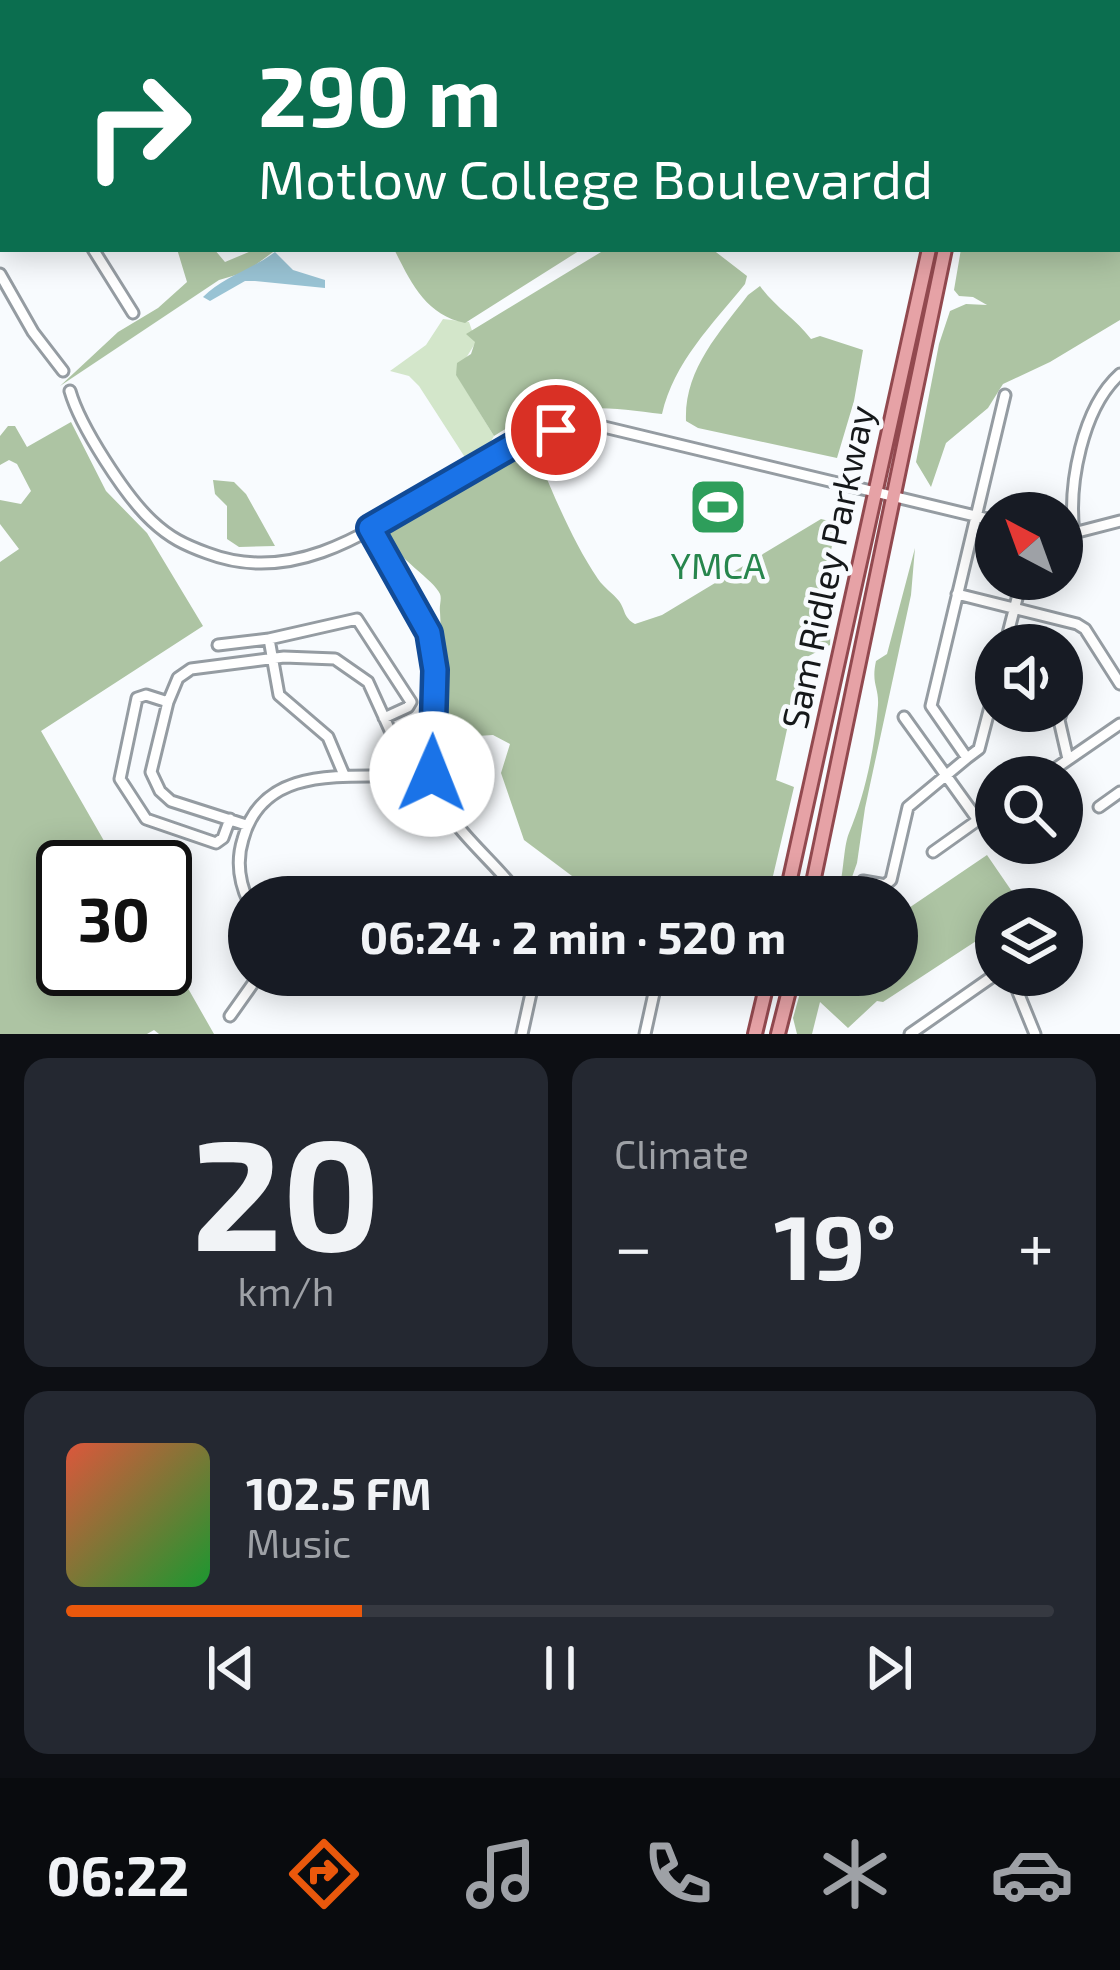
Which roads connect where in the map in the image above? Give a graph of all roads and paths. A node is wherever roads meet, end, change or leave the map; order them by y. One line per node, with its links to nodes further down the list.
1 (94, 252): 5 (street)
2 (927, 252): 10 (main road, Sam Ridley Parkway)
3 (944, 252): 13 (main road, Sam Ridley Parkway)
4 (0, 274): 6 (street)
5 (133, 313)
6 (63, 371)
7 (1120, 374): 12 (street)
8 (70, 391): 16 (street)
9 (1005, 395): 11 (street)
10 (876, 491): 13 (street); 16 (street); 44 (main road, Sam Ridley Parkway)
11 (981, 492)
12 (1074, 492)
13 (894, 496): 14 (street); 45 (main road, Sam Ridley Parkway)
14 (975, 516): 18 (street)
15 (1119, 524): 17 (street)
16 (370, 528): 34 (street)
17 (1083, 531)
18 (957, 594): 20 (street); 33 (street)
19 (1017, 600): 20 (street)
20 (1014, 610): 21 (street); 25 (street)
21 (1011, 624)
22 (269, 639): 23 (street); 24 (street); 27 (street)
23 (218, 644)
24 (273, 659): 26 (street); 27 (street); 36 (street)
25 (1120, 684)
26 (168, 702): 39 (street); 39 (street)
27 (384, 718): 31 (street)
28 (904, 718): 35 (street)
29 (1120, 724): 32 (street)
30 (983, 732): 33 (street)
31 (398, 748)
32 (1072, 756)
33 (967, 758): 35 (street)
34 (432, 774): 36 (street); 43 (street)
35 (947, 774): 41 (street); 46 (street)
36 (344, 775): 40 (street)
37 (1120, 792): 38 (street)
38 (1100, 806)
39 (230, 819): 40 (street)
40 (246, 825): 42 (street)
41 (933, 852)
42 (240, 876)
43 (502, 876)
44 (791, 876)
45 (814, 876)
46 (893, 876)
47 (975, 989): 59 (street)
48 (244, 996): 54 (street)
49 (530, 996): 55 (street)
50 (653, 996): 56 (street)
51 (764, 996): 57 (main road)
52 (788, 996): 58 (main road)
53 (1020, 996): 60 (street)
54 (230, 1016)
55 (522, 1034)
56 (645, 1034)
57 (755, 1034)
58 (778, 1034)
59 (910, 1034)
60 (1035, 1034)

